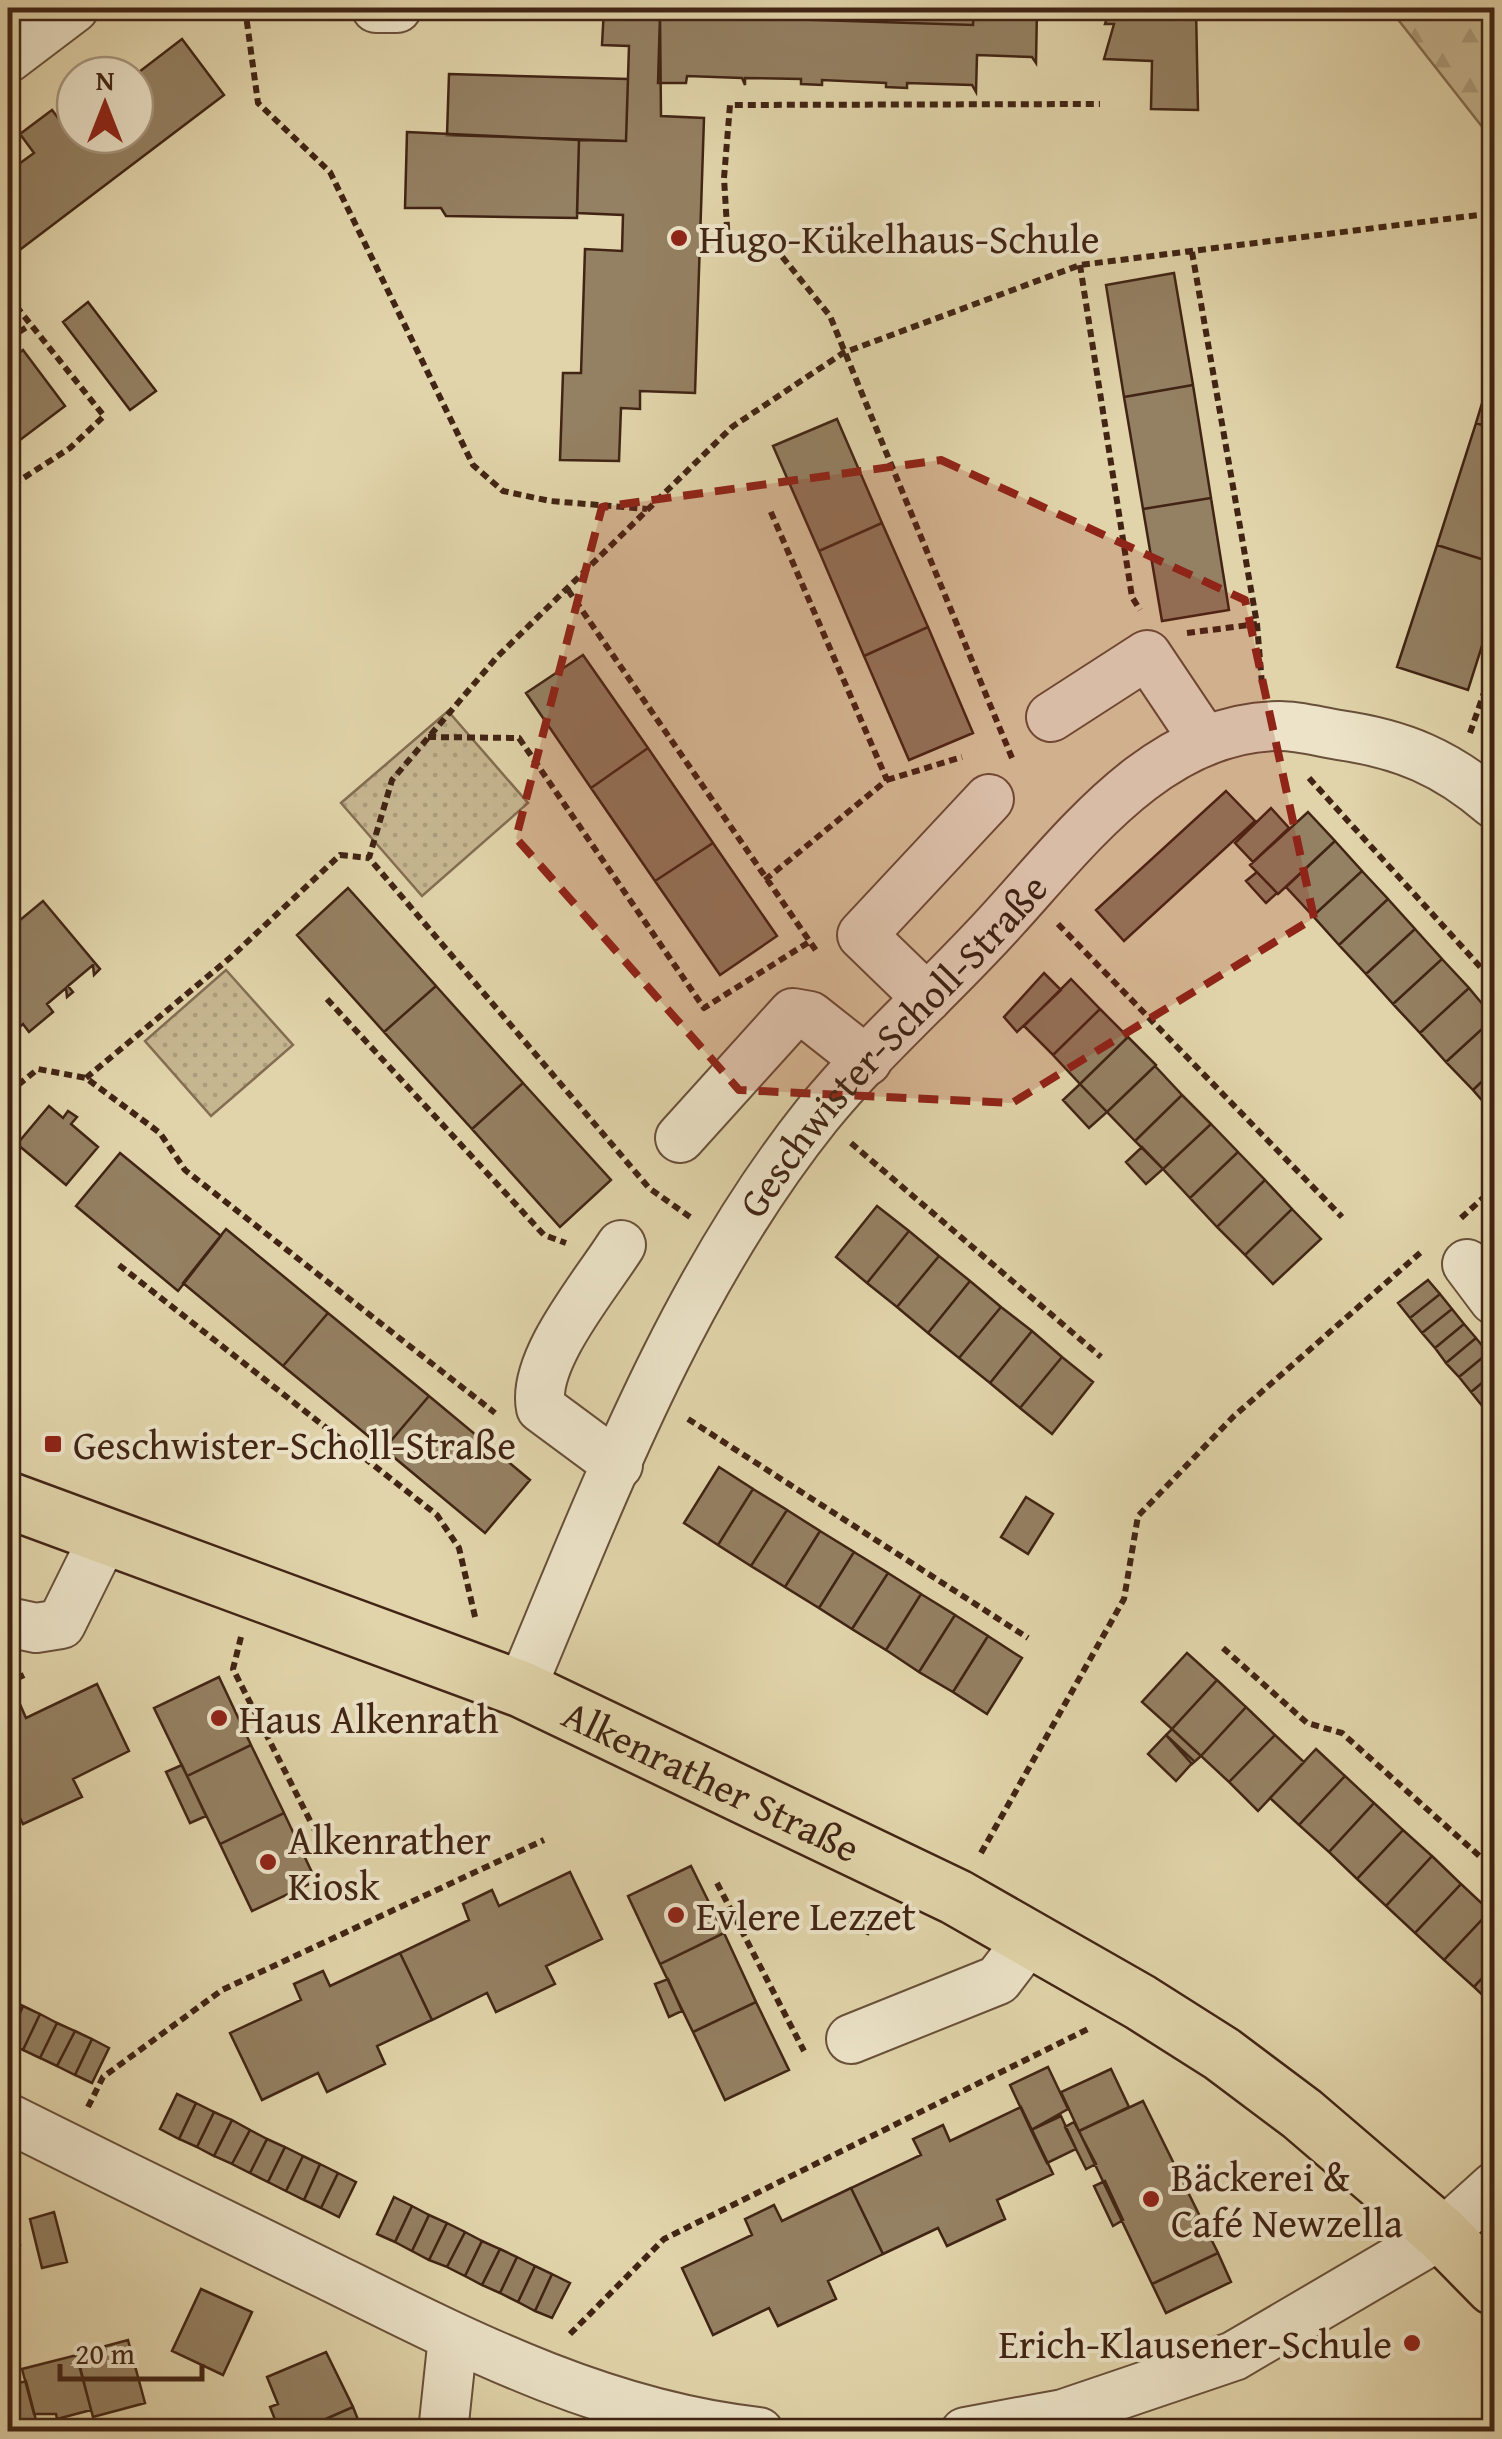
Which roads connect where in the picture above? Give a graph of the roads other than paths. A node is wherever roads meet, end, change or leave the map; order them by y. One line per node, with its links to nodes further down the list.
1 (74, 8): 4 (street)
2 (376, 8): 3 (street)
3 (397, 8)
4 (8, 58)
5 (1051, 717): 6 (street)
6 (1204, 740): 8 (street, Geschwister-Scholl-Straße); 9 (street, Geschwister-Scholl-Straße)
7 (1003, 785): 9 (street)
8 (1494, 804)
9 (927, 998): 10 (street, Geschwister-Scholl-Straße)
10 (867, 1061): 11 (street); 13 (street, Geschwister-Scholl-Straße)
11 (680, 1138)
12 (620, 1245): 13 (street)
13 (618, 1465): 17 (street, Geschwister-Scholl-Straße)
14 (8, 1500): 15 (main road, Alkenrather Straße)
15 (104, 1537): 16 (street); 17 (main road, Alkenrather Straße)
16 (8, 1622)
17 (528, 1670): 18 (main road, Alkenrather Straße)
18 (1030, 1938): 19 (street); 22 (main road, Alkenrather Straße)
19 (852, 2040)
20 (8, 2118): 24 (street)
21 (1494, 2187): 22 (street)
22 (1442, 2234): 23 (main road, Alkenrather Straße); 27 (street)
23 (1494, 2288)
24 (453, 2337): 25 (street); 26 (street)
25 (443, 2432)
26 (759, 2432)
27 (965, 2432)

